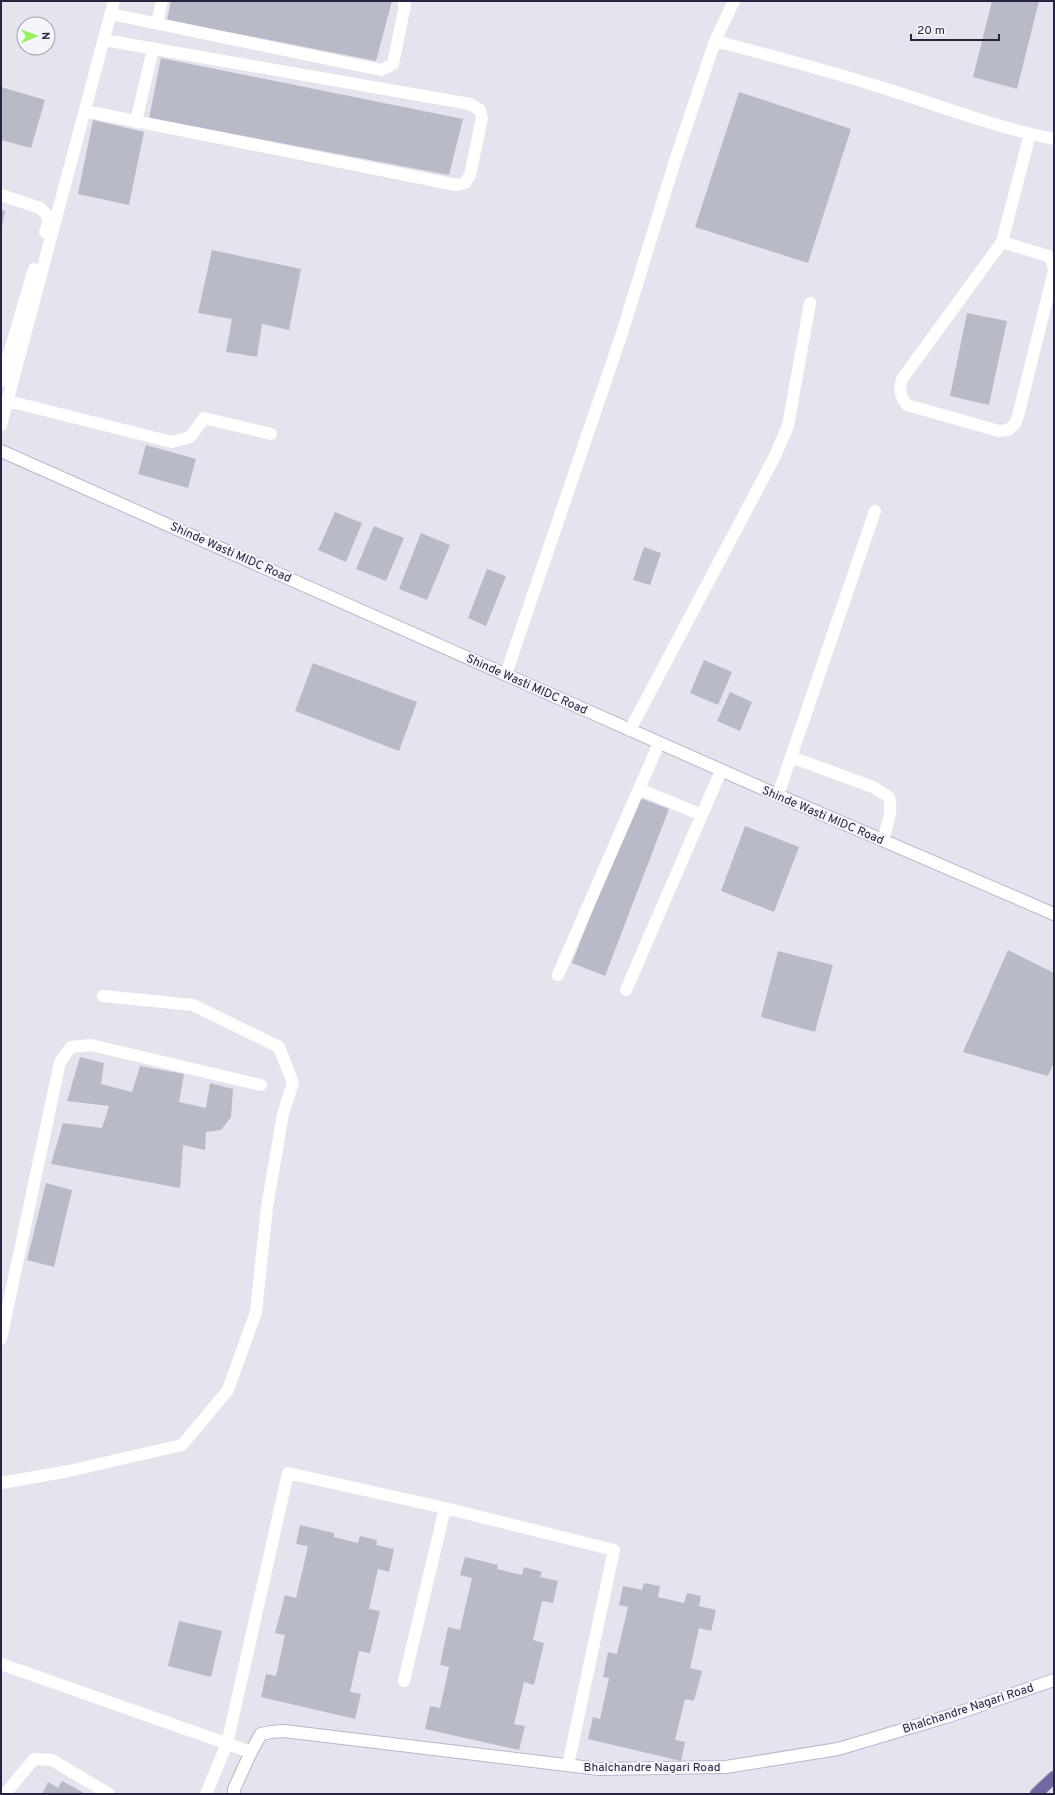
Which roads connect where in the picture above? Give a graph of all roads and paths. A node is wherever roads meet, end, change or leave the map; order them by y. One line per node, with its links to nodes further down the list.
1 (114, 1): 5 (street)
2 (162, 1): 6 (street)
3 (403, 1): 6 (street)
4 (734, 1): 8 (street)
5 (111, 14): 6 (street); 7 (street)
6 (156, 24)
7 (104, 40): 9 (street); 10 (street)
8 (716, 41): 12 (street); 23 (street)
9 (153, 50): 11 (street); 11 (street)
10 (85, 111): 11 (street); 18 (street)
11 (136, 122)
12 (1030, 134): 13 (street); 15 (street)
13 (1054, 139)
14 (1, 196): 17 (street)
15 (1002, 242): 15 (street)
16 (810, 303): 24 (street)
17 (1, 381)
18 (8, 401): 19 (street); 20 (street)
19 (1, 425)
20 (271, 434)
21 (1, 451): 23 (street, Shinde Wasti MIDC Road)
22 (875, 511): 26 (street)
23 (506, 674): 24 (street, Shinde Wasti MIDC Road)
24 (630, 730): 25 (street, Shinde Wasti MIDC Road)
25 (659, 743): 27 (street, Shinde Wasti MIDC Road); 28 (street)
26 (791, 757): 29 (street); 31 (street)
27 (721, 771): 29 (street, Shinde Wasti MIDC Road); 30 (street)
28 (639, 789): 30 (street); 33 (street)
29 (778, 795): 31 (street, Shinde Wasti MIDC Road)
30 (702, 815): 34 (street)
31 (883, 840): 32 (street, Shinde Wasti MIDC Road)
32 (1054, 914)
33 (558, 974)
34 (626, 990)
35 (103, 996): 38 (street)
36 (261, 1085): 37 (street)
37 (1, 1339)
38 (1, 1483)
39 (445, 1508): 42 (street); 43 (street); 45 (street)
40 (1, 1664): 43 (street)
41 (1054, 1680): 45 (street, Bhalchandre Nagari Road)
42 (404, 1681)
43 (227, 1744): 44 (street); 50 (street)
44 (251, 1752): 45 (street, Bhalchandre Nagari Road); 47 (street)
45 (568, 1765)
46 (1054, 1777): 51 (main road)
47 (238, 1792)
48 (5, 1794): 49 (street)
49 (108, 1794)
50 (206, 1794)
51 (1036, 1794)

